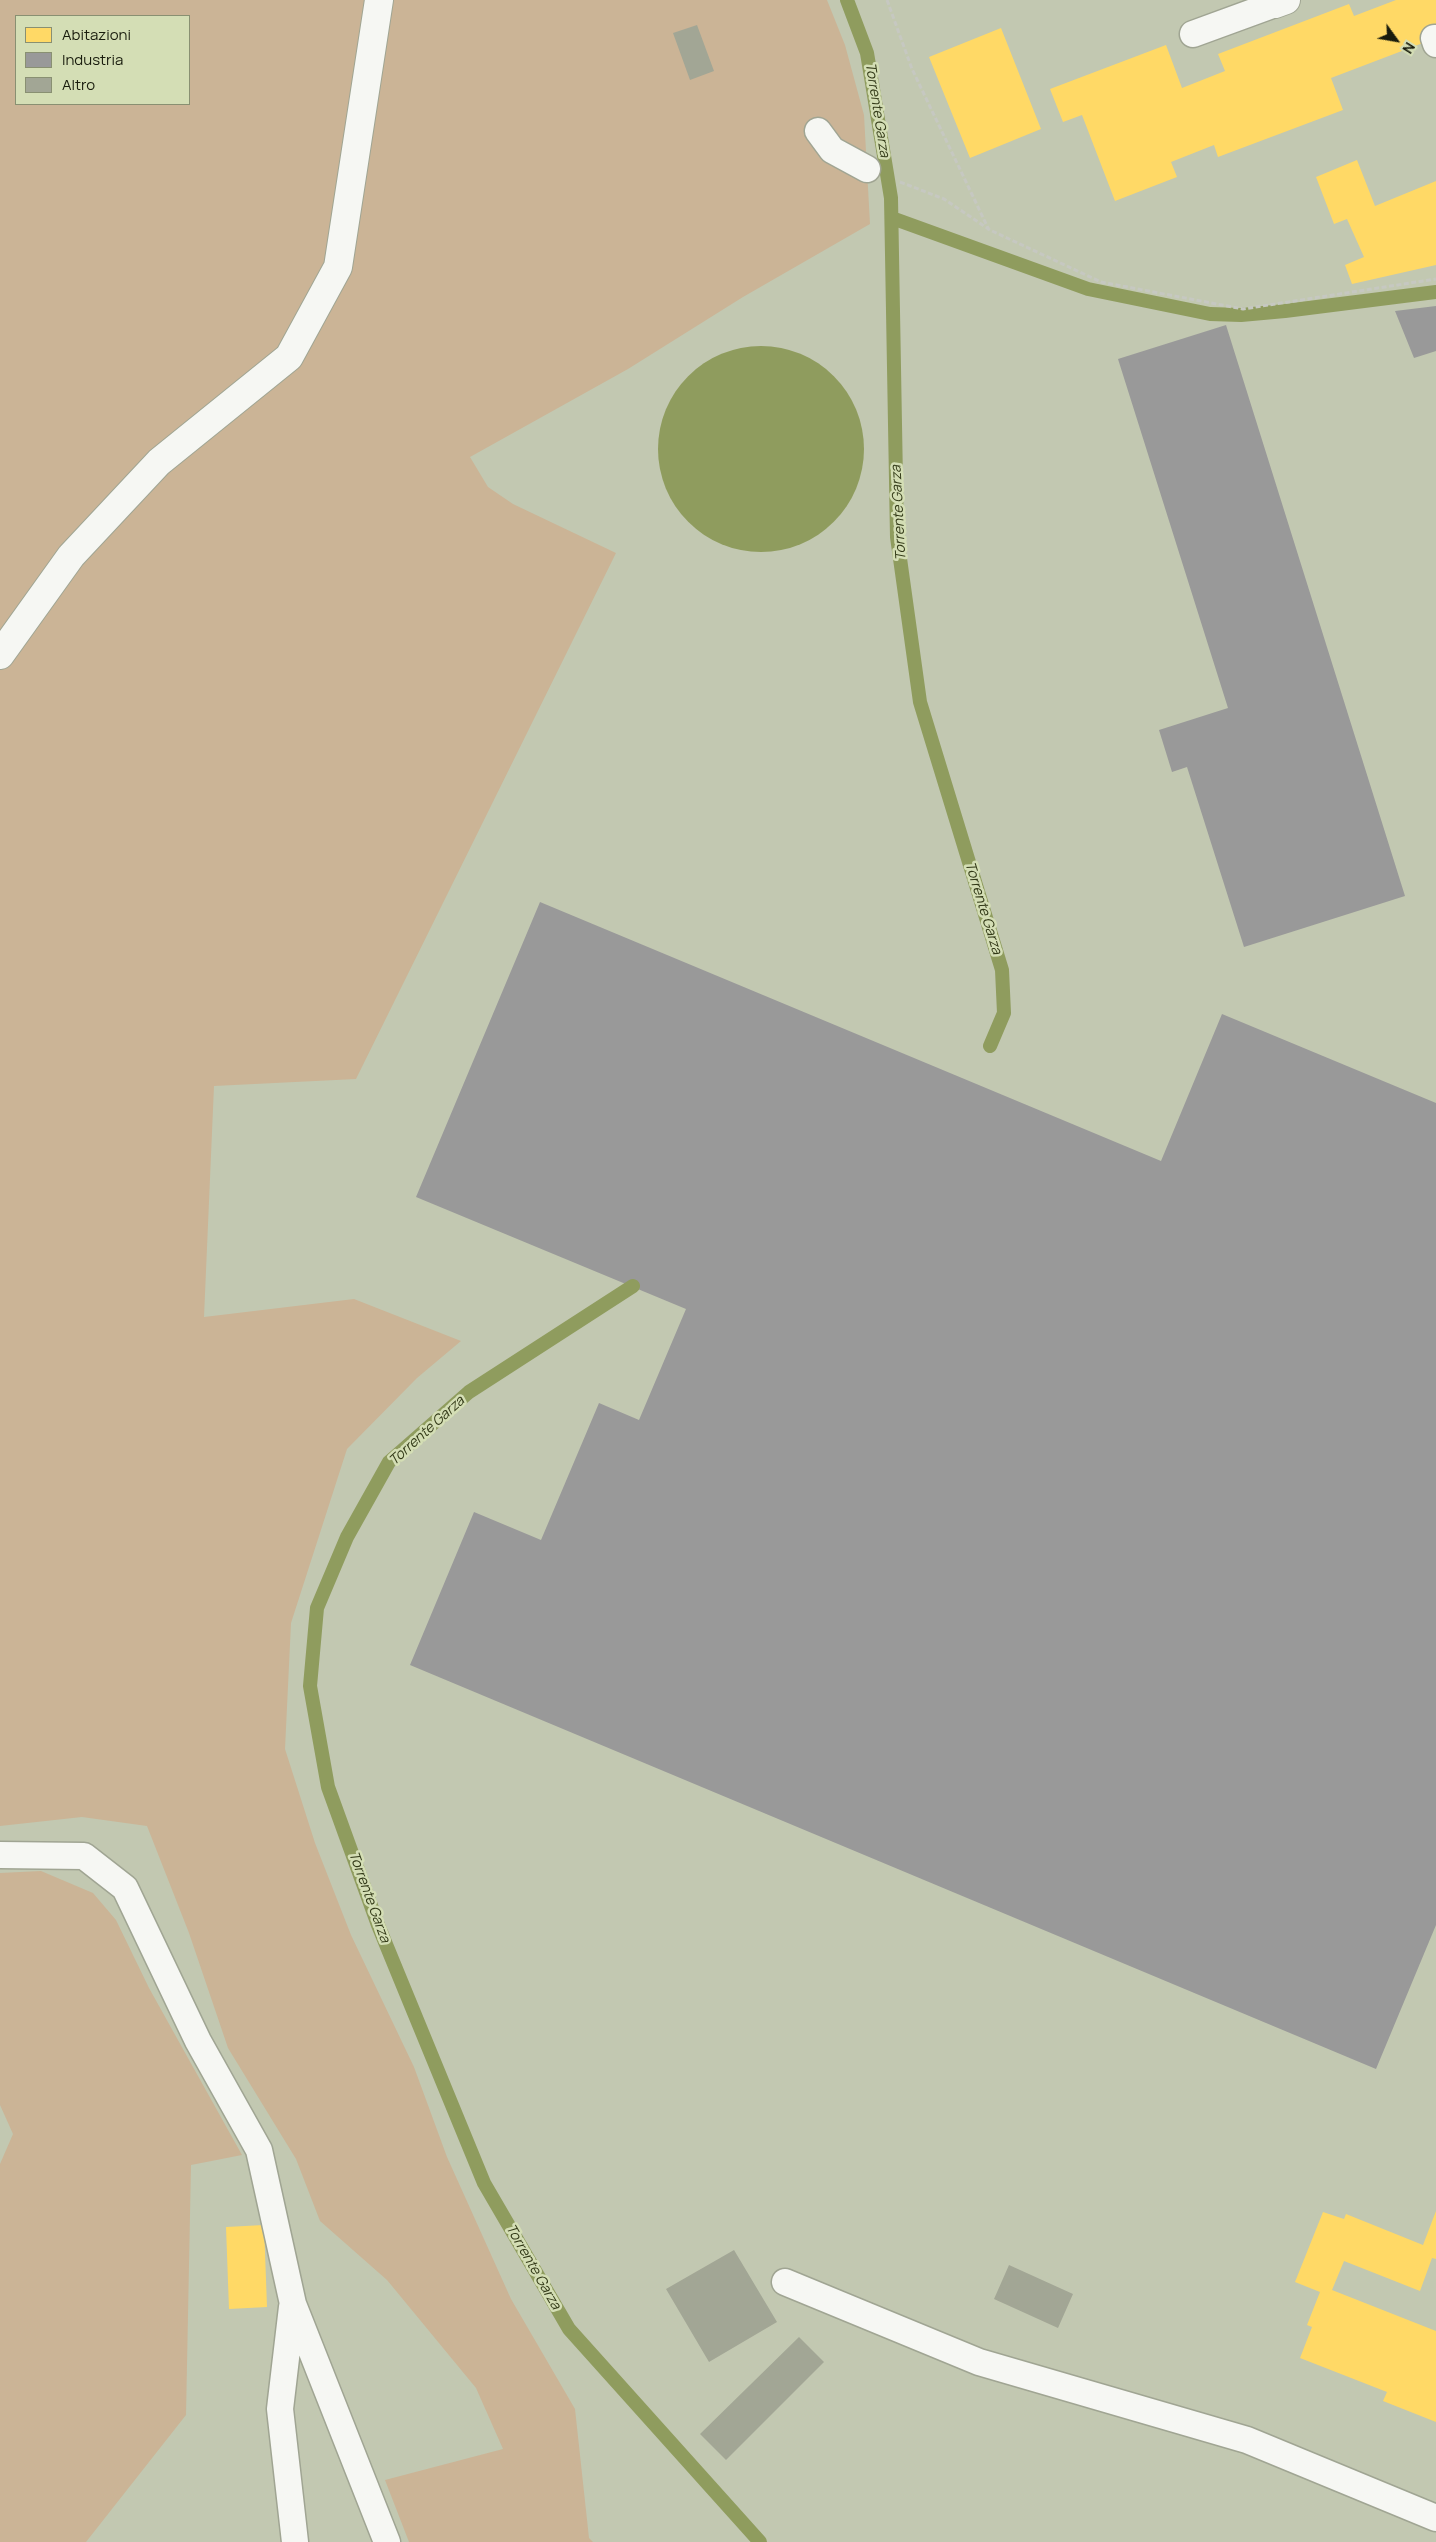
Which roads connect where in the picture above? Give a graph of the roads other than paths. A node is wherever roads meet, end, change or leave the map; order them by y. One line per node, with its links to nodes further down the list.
1 (379, 0): 6 (street)
2 (1280, 2): 3 (lane)
3 (1193, 34)
4 (818, 131): 5 (lane)
5 (867, 169)
6 (0, 655)
7 (0, 1855): 9 (lane)
8 (785, 2282): 10 (lane)
9 (292, 2304): 11 (lane); 12 (lane)
10 (1436, 2518)
11 (296, 2542)
12 (387, 2542)

